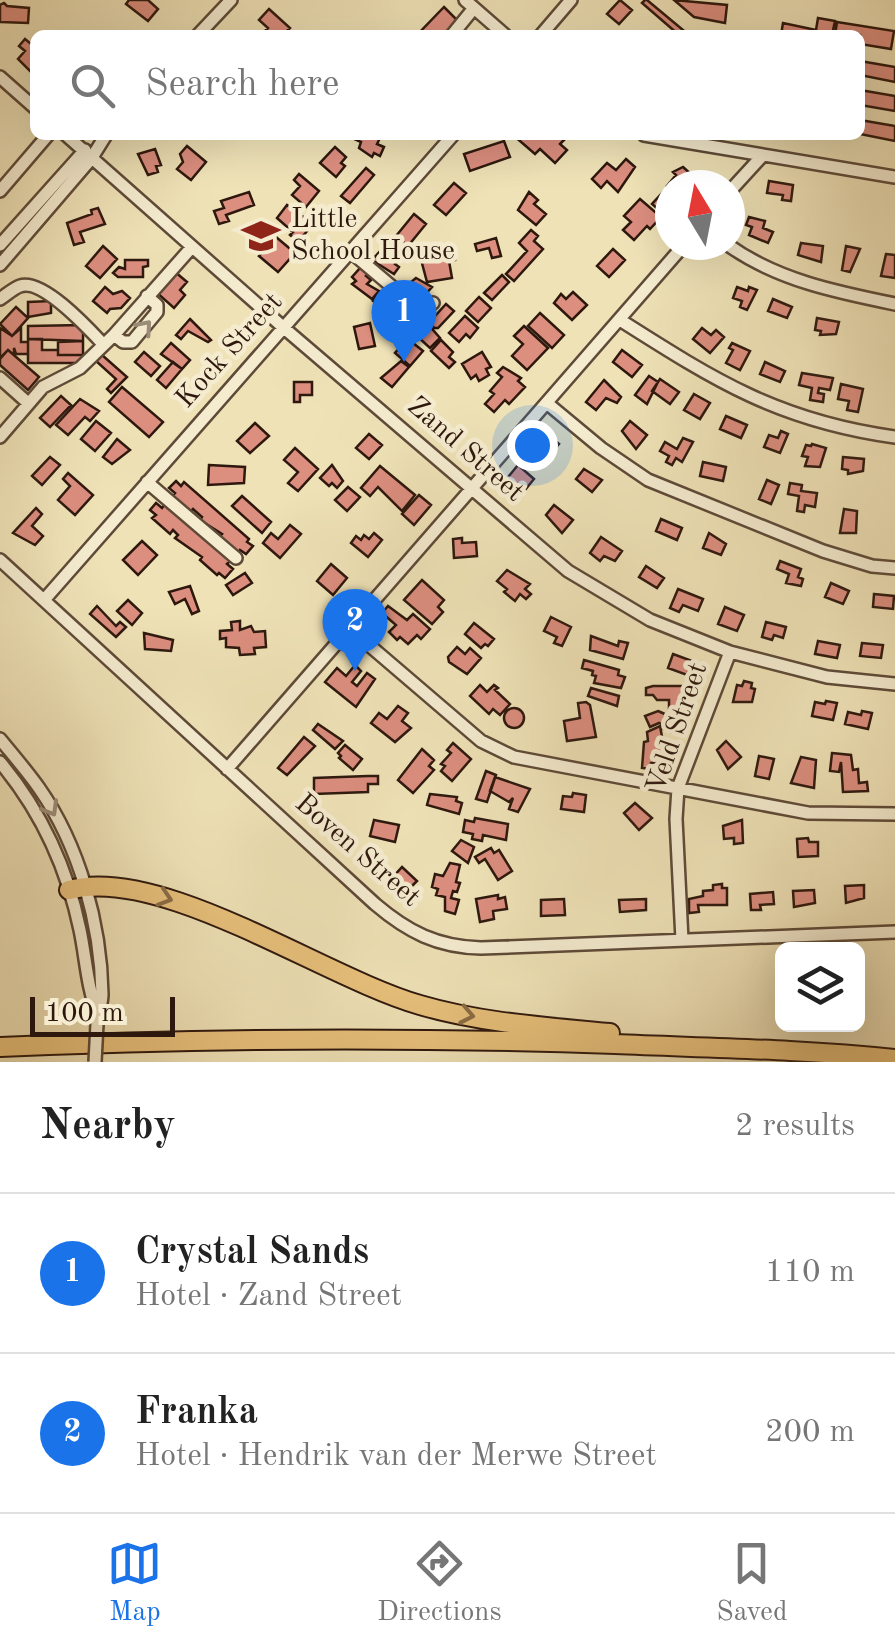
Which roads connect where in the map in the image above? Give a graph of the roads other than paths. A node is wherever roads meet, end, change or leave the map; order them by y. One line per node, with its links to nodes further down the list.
1 (231, 0): 4 (street)
2 (571, 0): 7 (street)
3 (469, 4): 5 (street); 6 (street)
4 (203, 30)
5 (455, 30)
6 (498, 30)
7 (544, 30)
8 (0, 77): 9 (street)
9 (30, 104)
10 (44, 140): 19 (street)
11 (71, 140): 15 (street, Zand Street)
12 (101, 140): 15 (street)
13 (449, 140): 22 (street, Kock Street)
14 (674, 140): 16 (street)
15 (87, 155): 20 (street); 21 (street, Zand Street); 25 (street)
16 (763, 155): 17 (street); 18 (street)
17 (745, 175)
18 (895, 177)
19 (0, 191)
20 (0, 245)
21 (192, 247): 30 (street, Zand Street); 31 (street)
22 (351, 252): 27 (street); 30 (street, Kock Street)
23 (745, 256): 28 (street)
24 (671, 260): 29 (street)
25 (0, 264)
26 (0, 299): 31 (street)
27 (433, 303)
28 (895, 304)
29 (620, 320): 34 (street); 36 (street)
30 (284, 328): 37 (street, Kock Street); 38 (street, Zand Street)
31 (109, 339): 33 (street)
32 (0, 378): 33 (street)
33 (28, 403): 35 (street)
34 (548, 404): 38 (street); 41 (street)
35 (0, 437)
36 (895, 437)
37 (147, 482): 39 (street); 42 (street, Kock Street)
38 (473, 488): 43 (street); 44 (street, Zand Street)
39 (236, 558)
40 (0, 560): 42 (street, Boven Street)
41 (895, 568)
42 (44, 600): 48 (street, Boven Street)
43 (349, 628): 48 (street); 49 (street)
44 (730, 652): 45 (street, Zand Street); 49 (street, Veld Street)
45 (895, 684)
46 (0, 739): 51 (street, one-way to 51)
47 (0, 762): 51 (street)
48 (227, 769): 53 (street, Boven Street)
49 (678, 788): 50 (street); 53 (street, Veld Street)
50 (895, 814)
51 (76, 888): 55 (highway, one-way to 55); 56 (street, bridge)
52 (895, 932): 53 (street, Boven Street)
53 (682, 940)
54 (0, 1047): 55 (highway)
55 (889, 1059): 59 (highway)
56 (95, 1062)
57 (766, 1062): 58 (highway)
58 (808, 1062)
59 (837, 1062)

